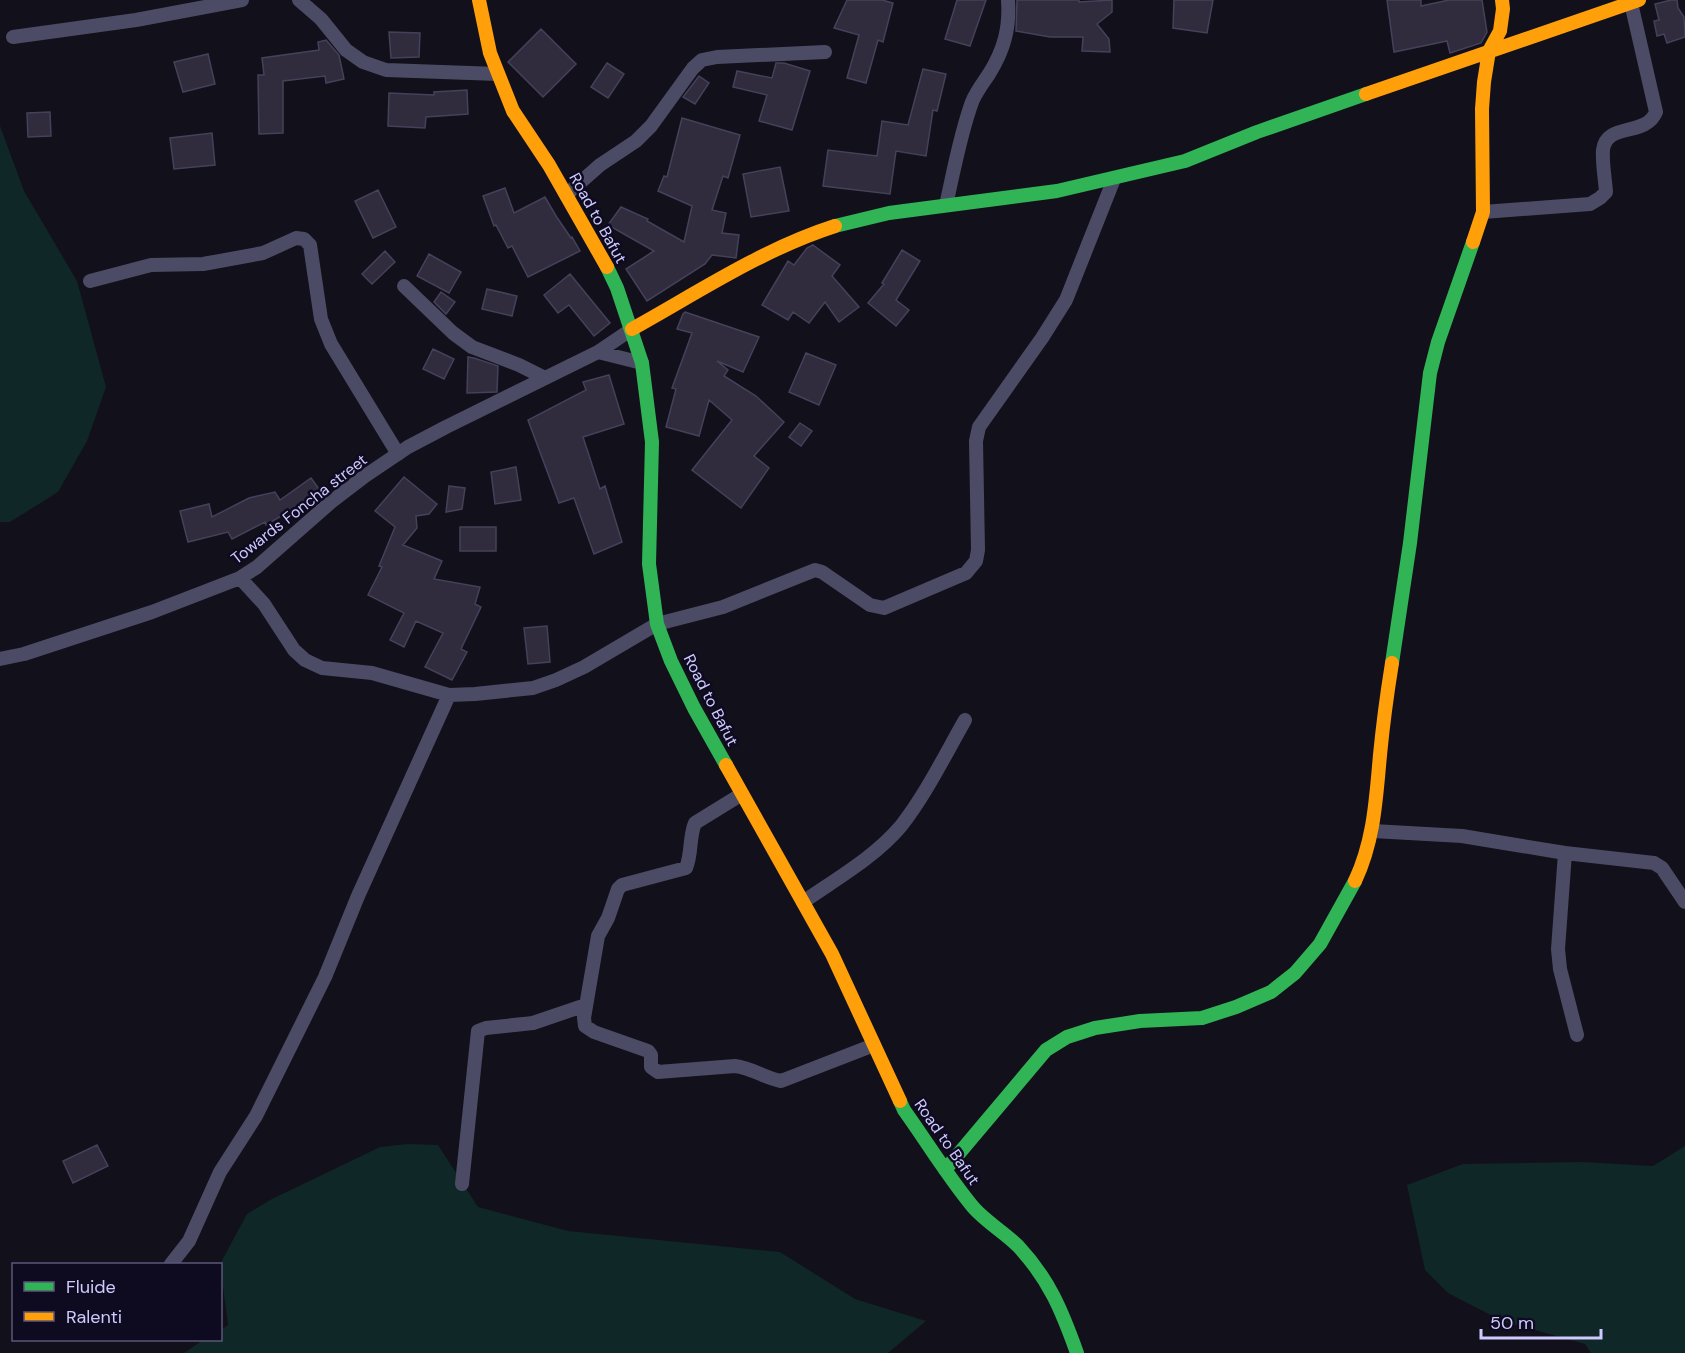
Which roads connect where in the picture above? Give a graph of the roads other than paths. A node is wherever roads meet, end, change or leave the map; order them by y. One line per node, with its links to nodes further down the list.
1 (242, 0): 7 (street)
2 (299, 0): 10 (street)
3 (479, 0): 10 (street, Road to Bafut)
4 (1008, 0): 13 (street)
5 (1502, 0): 8 (street)
6 (1635, 1): 8 (street); 14 (street)
7 (13, 37)
8 (1489, 51): 11 (street); 14 (street)
9 (825, 52): 12 (street)
10 (498, 74): 12 (street, Road to Bafut)
11 (1114, 179): 13 (street); 23 (street)
12 (566, 195): 17 (street, Road to Bafut)
13 (946, 205): 17 (street)
14 (1483, 212): 28 (street)
15 (90, 281): 21 (street)
16 (404, 286): 20 (street)
17 (632, 329): 18 (street, Towards Foncha street); 19 (street, Road to Bafut)
18 (598, 352): 19 (street); 20 (street, Towards Foncha street)
19 (642, 363): 23 (street, Road to Bafut)
20 (545, 378): 21 (street, Towards Foncha street)
21 (398, 454): 22 (street, Towards Foncha street)
22 (240, 578): 24 (street, Towards Foncha street); 25 (street)
23 (657, 624): 25 (street); 27 (street, Road to Bafut)
24 (0, 659)
25 (449, 695): 37 (street)
26 (965, 720): 30 (street)
27 (742, 794): 30 (street, Road to Bafut); 32 (street)
28 (1373, 831): 29 (street); 35 (street)
29 (1564, 853): 31 (street); 33 (street)
30 (803, 902): 34 (street, Road to Bafut)
31 (1685, 902)
32 (586, 1005): 34 (street); 36 (street)
33 (1577, 1035)
34 (874, 1045): 35 (street, Road to Bafut)
35 (945, 1170): 38 (street, Road to Bafut)
36 (462, 1184)
37 (172, 1263)
38 (1077, 1353)

